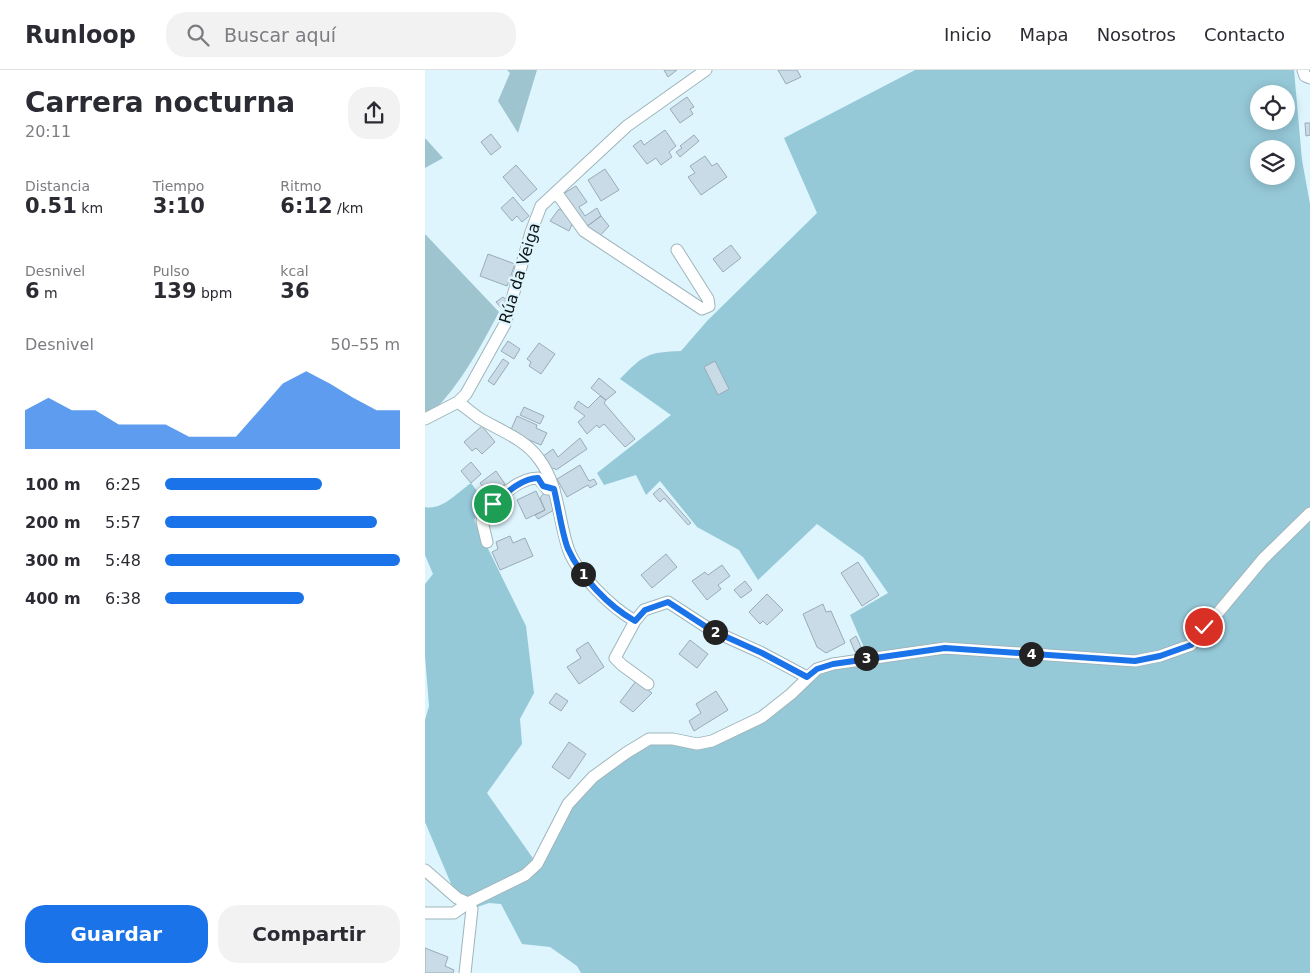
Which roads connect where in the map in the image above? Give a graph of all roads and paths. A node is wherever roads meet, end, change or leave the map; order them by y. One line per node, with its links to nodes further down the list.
1 (706, 70): 4 (street, Rúa da Veiga)
2 (1303, 70): 3 (street)
3 (1310, 78)
4 (556, 192): 5 (street); 6 (street, Rúa da Veiga)
5 (677, 250)
6 (458, 402): 7 (street, Rúa da Veiga); 8 (street)
7 (425, 419)
8 (554, 489): 10 (street); 11 (street)
9 (1310, 513): 12 (street)
10 (487, 542)
11 (635, 621): 12 (street); 13 (street)
12 (807, 677): 15 (street)
13 (648, 684)
14 (425, 870): 15 (street)
15 (468, 903): 16 (street); 17 (street)
16 (425, 913)
17 (465, 973)

